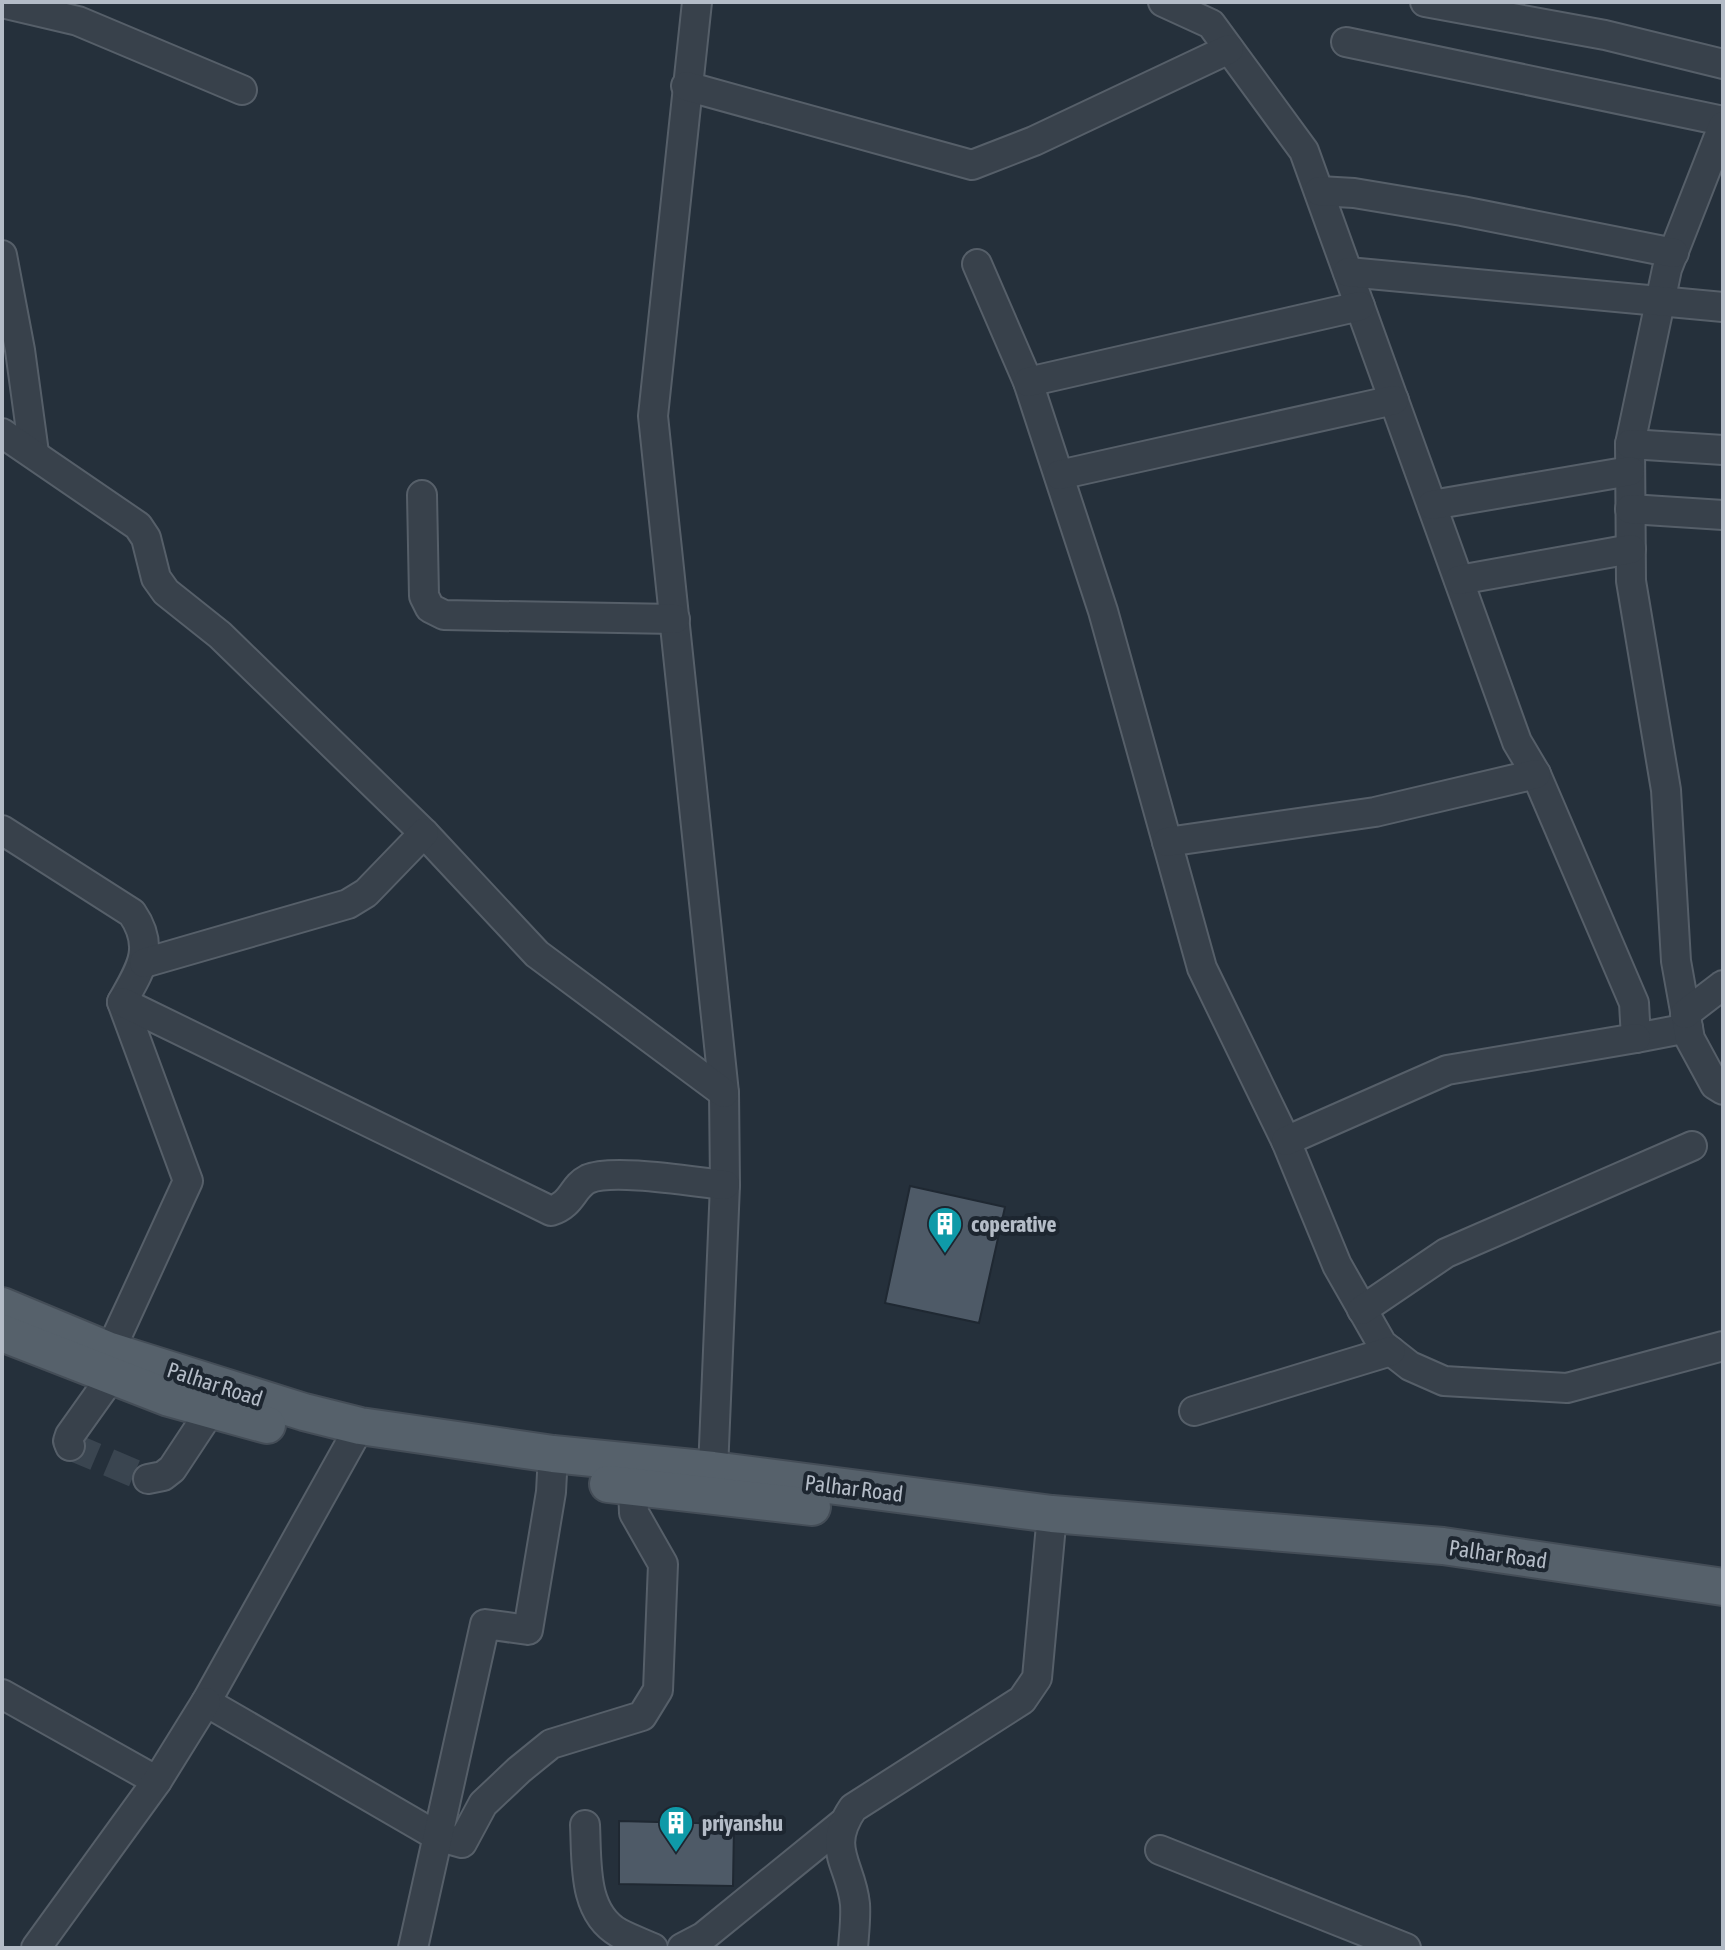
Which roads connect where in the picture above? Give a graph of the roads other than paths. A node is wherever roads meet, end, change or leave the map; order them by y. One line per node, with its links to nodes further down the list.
1 (697, 2): 9 (street)
2 (1163, 2): 7 (street)
3 (1425, 2): 8 (street)
4 (2, 3): 5 (street)
5 (83, 11): 10 (street)
6 (1346, 42): 11 (street)
7 (1229, 49): 9 (street); 13 (street)
8 (1723, 64)
9 (686, 86): 34 (street)
10 (242, 90)
11 (1723, 124): 12 (street)
12 (1715, 169): 14 (street)
13 (1319, 191): 14 (street); 17 (street)
14 (1674, 253): 18 (street)
15 (2, 255): 25 (street)
16 (977, 264): 21 (street)
17 (1348, 272): 18 (street); 19 (street)
18 (1660, 302): 20 (street); 26 (street)
19 (1360, 306): 21 (street); 22 (street)
20 (1723, 307)
21 (1028, 382): 27 (street)
22 (1394, 400): 27 (street); 29 (street)
23 (2, 433): 25 (street)
24 (1723, 450): 26 (street)
25 (34, 453): 37 (street)
26 (1630, 457): 29 (street); 30 (street)
27 (1059, 475): 38 (street)
28 (422, 495): 34 (street)
29 (1432, 505): 33 (street)
30 (1630, 509): 31 (street); 32 (street)
31 (1723, 515)
32 (1631, 549): 33 (street); 42 (street)
33 (1459, 580): 35 (street)
34 (675, 619): 45 (street)
35 (1536, 774): 38 (street); 43 (street)
36 (2, 830): 39 (street)
37 (424, 833): 39 (street); 45 (street)
38 (1167, 842): 46 (street)
39 (144, 963): 41 (street)
40 (1723, 985): 42 (street)
41 (122, 1002): 48 (street); 54 (street)
42 (1686, 1021): 43 (street); 44 (street)
43 (1636, 1038): 46 (street)
44 (1723, 1090)
45 (724, 1093): 48 (street)
46 (1286, 1141): 50 (street)
47 (1692, 1146): 50 (street)
48 (725, 1185): 60 (street)
49 (2, 1306): 54 (main road, Palhar Road)
50 (1362, 1310): 53 (street)
51 (2, 1333): 54 (main road, Palhar Road)
52 (1723, 1346): 53 (street)
53 (1391, 1351): 56 (street)
54 (111, 1364): 55 (main road, Palhar Road); 57 (main road, Palhar Road); 58 (street)
55 (211, 1410): 57 (main road, Palhar Road); 61 (street)
56 (1194, 1411)
57 (354, 1437): 59 (main road, Palhar Road); 67 (street)
58 (70, 1446)
59 (552, 1466): 60 (main road, Palhar Road); 62 (main road, Palhar Road); 71 (street)
60 (713, 1470): 63 (main road, Palhar Road)
61 (148, 1479)
62 (633, 1487): 63 (main road, Palhar Road); 71 (street)
63 (1051, 1523): 64 (main road, Palhar Road); 65 (main road, Palhar Road); 69 (street)
64 (1723, 1587)
65 (1723, 1611)
66 (2, 1694): 68 (street)
67 (206, 1702): 68 (street); 71 (street)
68 (157, 1781): 73 (street)
69 (842, 1824): 76 (street); 77 (street)
70 (585, 1825): 75 (street)
71 (437, 1836): 74 (street)
72 (1160, 1850): 78 (street)
73 (36, 1948)
74 (413, 1948)
75 (653, 1948)
76 (682, 1948)
77 (853, 1948)
78 (1406, 1948)

